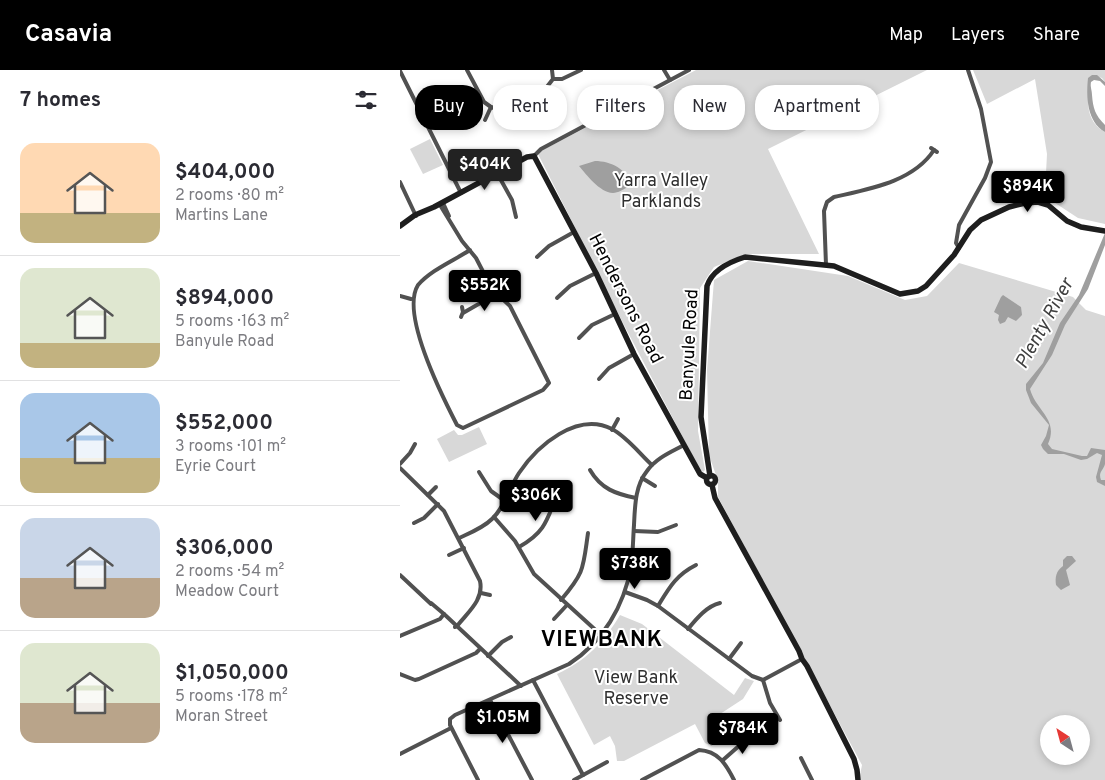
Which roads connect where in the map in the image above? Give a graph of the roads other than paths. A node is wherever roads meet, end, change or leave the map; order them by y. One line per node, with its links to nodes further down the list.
1 (468, 70): 10 (street)
2 (552, 70): 8 (street)
3 (581, 70): 8 (street)
4 (664, 70): 9 (street)
5 (689, 70): 9 (street)
6 (968, 70): 23 (street)
7 (400, 71): 16 (street)
8 (553, 79): 10 (street)
9 (670, 80): 13 (street)
10 (491, 108): 11 (street)
11 (485, 120)
12 (934, 150): 26 (street)
13 (534, 156): 14 (street); 22 (street, Hendersons Road)
14 (497, 173): 16 (street); 19 (street)
15 (400, 182): 18 (street)
16 (461, 193): 17 (street)
17 (439, 205): 18 (street); 24 (street)
18 (417, 215): 20 (street)
19 (516, 217)
20 (400, 226)
21 (1105, 231): 23 (street, Banyule Road)
22 (574, 232): 25 (street); 27 (street, Hendersons Road)
23 (959, 248): 26 (street, Banyule Road)
24 (469, 249): 28 (street); 31 (street)
25 (537, 258)
26 (826, 265): 47 (street, Banyule Road)
27 (596, 273): 30 (street); 33 (street, Hendersons Road)
28 (496, 294): 31 (street); 32 (street)
29 (400, 296): 31 (street)
30 (557, 298)
31 (411, 300)
32 (462, 307)
33 (615, 314): 34 (street); 35 (street, Hendersons Road)
34 (578, 338)
35 (634, 354): 36 (street); 40 (street, Hendersons Road)
36 (599, 379)
37 (618, 419): 38 (street)
38 (612, 430): 42 (street); 55 (street)
39 (415, 444): 41 (street)
40 (684, 445): 42 (street); 47 (street, Hendersons Road)
41 (400, 464)
42 (652, 466): 49 (street)
43 (400, 468): 46 (street)
44 (590, 470): 53 (street)
45 (479, 472): 55 (street)
46 (405, 473): 48 (street); 52 (street)
47 (708, 477): 86 (street, Hendersons Road)
48 (400, 478)
49 (642, 478): 51 (street); 53 (street)
50 (436, 486): 52 (street)
51 (656, 486)
52 (428, 495): 56 (street)
53 (636, 498): 60 (street)
54 (555, 500): 63 (street)
55 (505, 501): 57 (street)
56 (438, 504): 58 (street); 62 (street)
57 (494, 517): 62 (street); 63 (street)
58 (414, 523)
59 (676, 525): 60 (street)
60 (634, 531): 68 (street)
61 (588, 533): 71 (street)
62 (459, 538): 64 (street)
63 (519, 547): 71 (street)
64 (464, 548): 65 (street); 69 (street)
65 (449, 555)
66 (696, 565): 74 (street)
67 (400, 575): 75 (street)
68 (625, 592): 74 (street); 79 (street)
69 (481, 593): 70 (street); 77 (street)
70 (490, 595)
71 (561, 600): 73 (street)
72 (720, 603): 78 (street)
73 (567, 605): 76 (street); 79 (street)
74 (658, 606): 78 (street)
75 (443, 615): 77 (street); 80 (street)
76 (554, 619)
77 (456, 626): 83 (street)
78 (688, 629): 85 (street)
79 (601, 635): 88 (street)
80 (400, 636)
81 (511, 637): 84 (street)
82 (741, 642): 85 (street)
83 (480, 649): 84 (street); 87 (street)
84 (488, 656): 90 (street)
85 (729, 659): 89 (street)
86 (802, 659): 89 (street); 106 (street)
87 (400, 674)
88 (533, 680): 90 (street); 99 (street)
89 (764, 680): 92 (street)
90 (521, 686): 91 (street)
91 (490, 700): 93 (street); 102 (street)
92 (780, 720)
93 (451, 728): 95 (street); 101 (street)
94 (743, 737): 97 (street)
95 (400, 754)
96 (801, 758): 105 (street)
97 (723, 760): 100 (street); 104 (street)
98 (607, 762): 99 (street)
99 (582, 775): 103 (street)
100 (640, 779)
101 (477, 780)
102 (532, 780)
103 (574, 780)
104 (734, 780)
105 (812, 780)
106 (858, 780)

